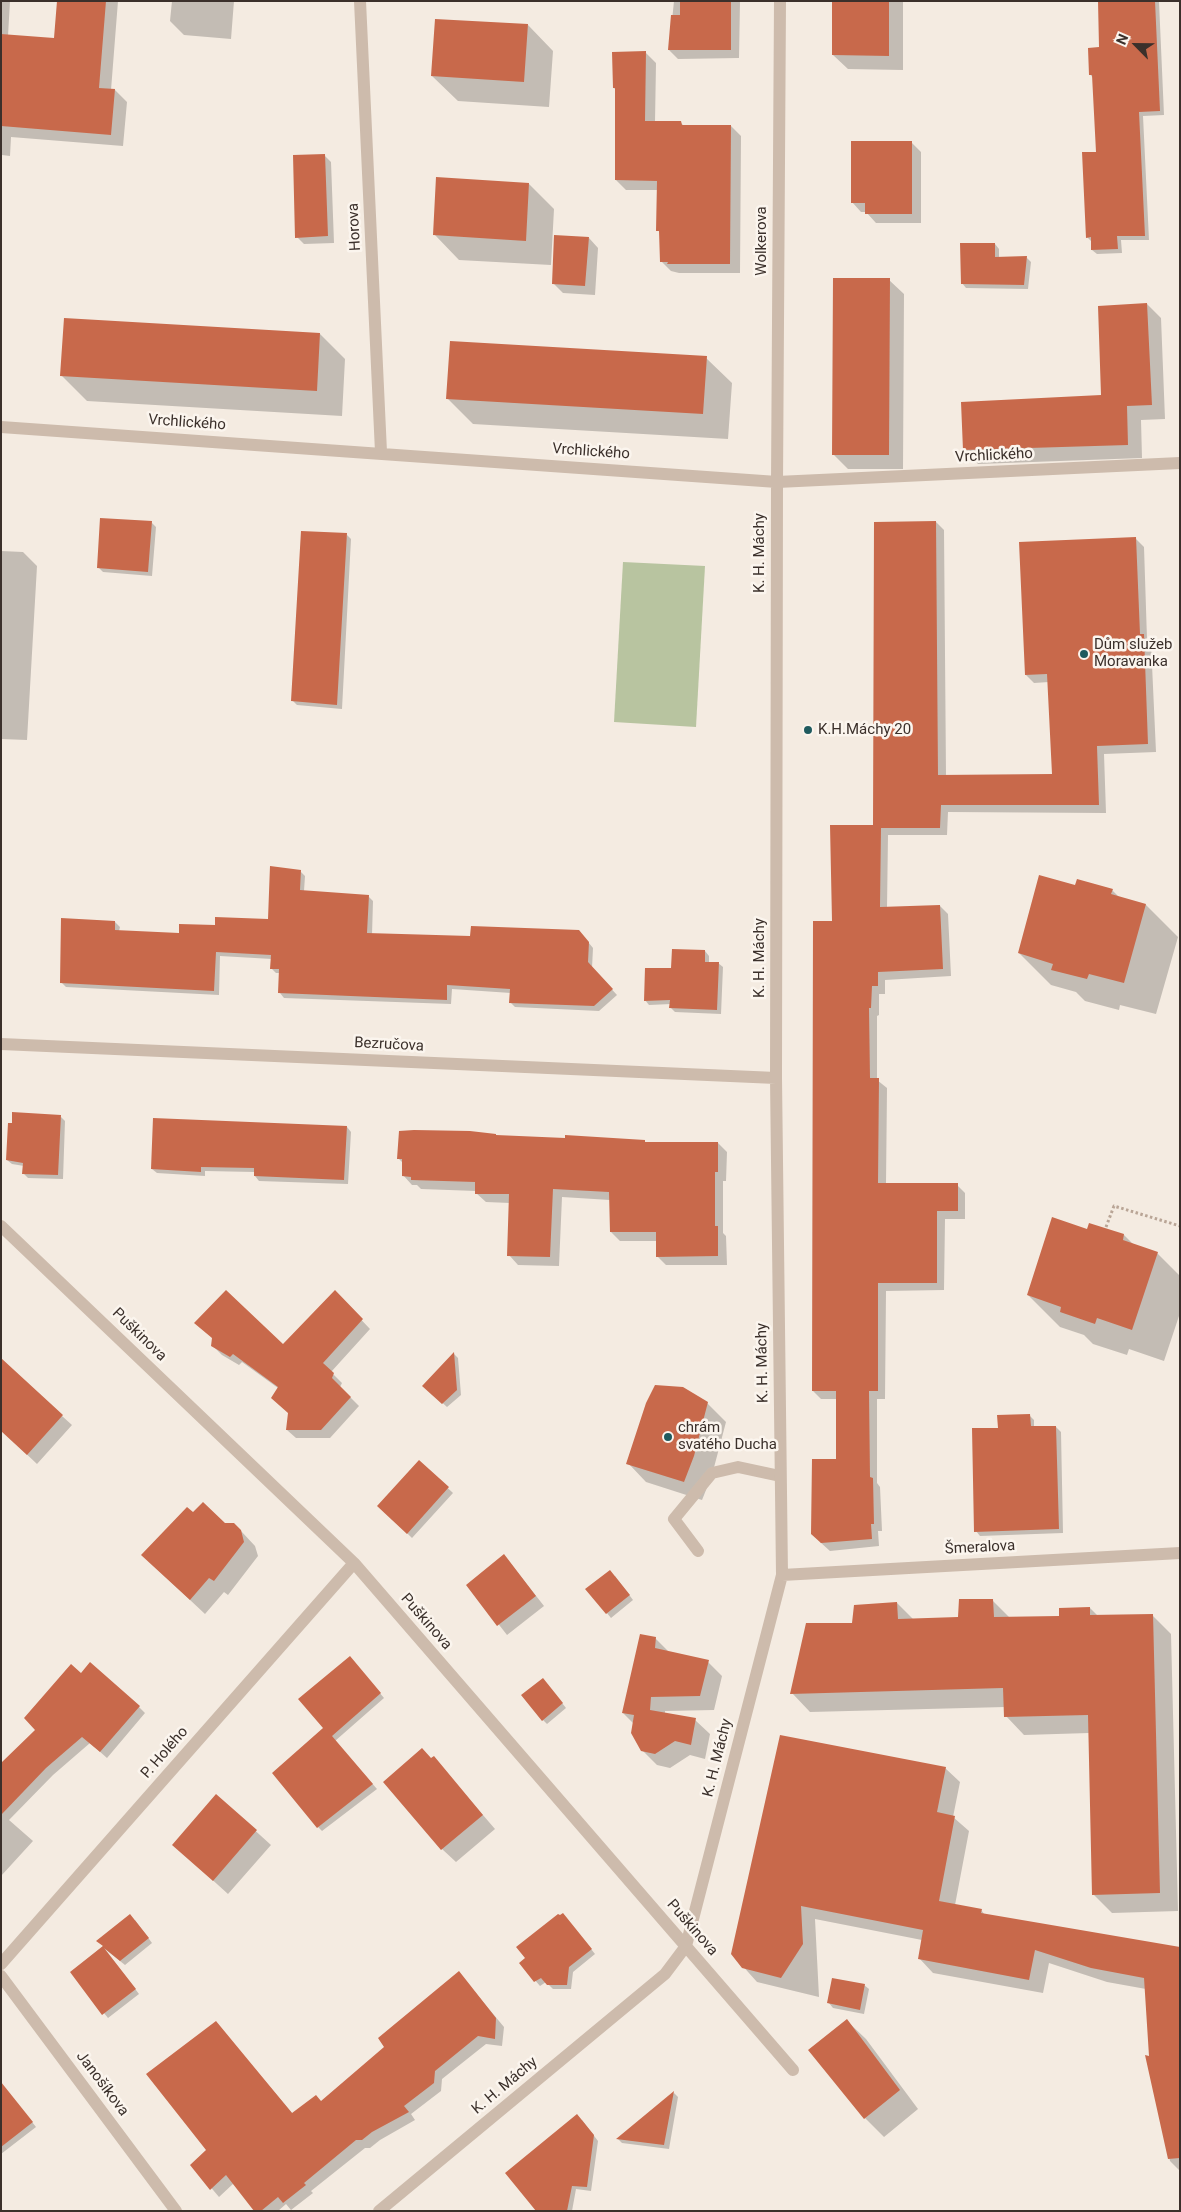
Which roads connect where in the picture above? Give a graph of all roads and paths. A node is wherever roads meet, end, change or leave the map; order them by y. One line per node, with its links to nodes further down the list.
1 (360, 1): 4 (street, Horova)
2 (780, 1): 6 (street, Wolkerova)
3 (1, 427): 4 (street, Vrchlického)
4 (381, 452): 6 (street, Vrchlického)
5 (1180, 464): 6 (street, Vrchlického)
6 (777, 482): 8 (street, K. H. Máchy)
7 (1, 1044): 8 (street, Bezručova)
8 (776, 1078): 12 (street, K. H. Máchy)
9 (1, 1226): 15 (street, Puškinova)
10 (1180, 1226): 11 (path)
11 (1106, 1227)
12 (780, 1476): 13 (street); 16 (street, K. H. Máchy)
13 (698, 1551)
14 (1180, 1553): 16 (street, Šmeralova)
15 (354, 1563): 17 (street, Puškinova); 18 (street, P. Holého)
16 (782, 1575): 17 (street, K. H. Máchy)
17 (686, 1946): 20 (street, Puškinova); 22 (street, K. H. Máchy)
18 (1, 1964)
19 (1, 1976): 21 (street, Janošíkova)
20 (794, 2070)
21 (176, 2211)
22 (379, 2211)

